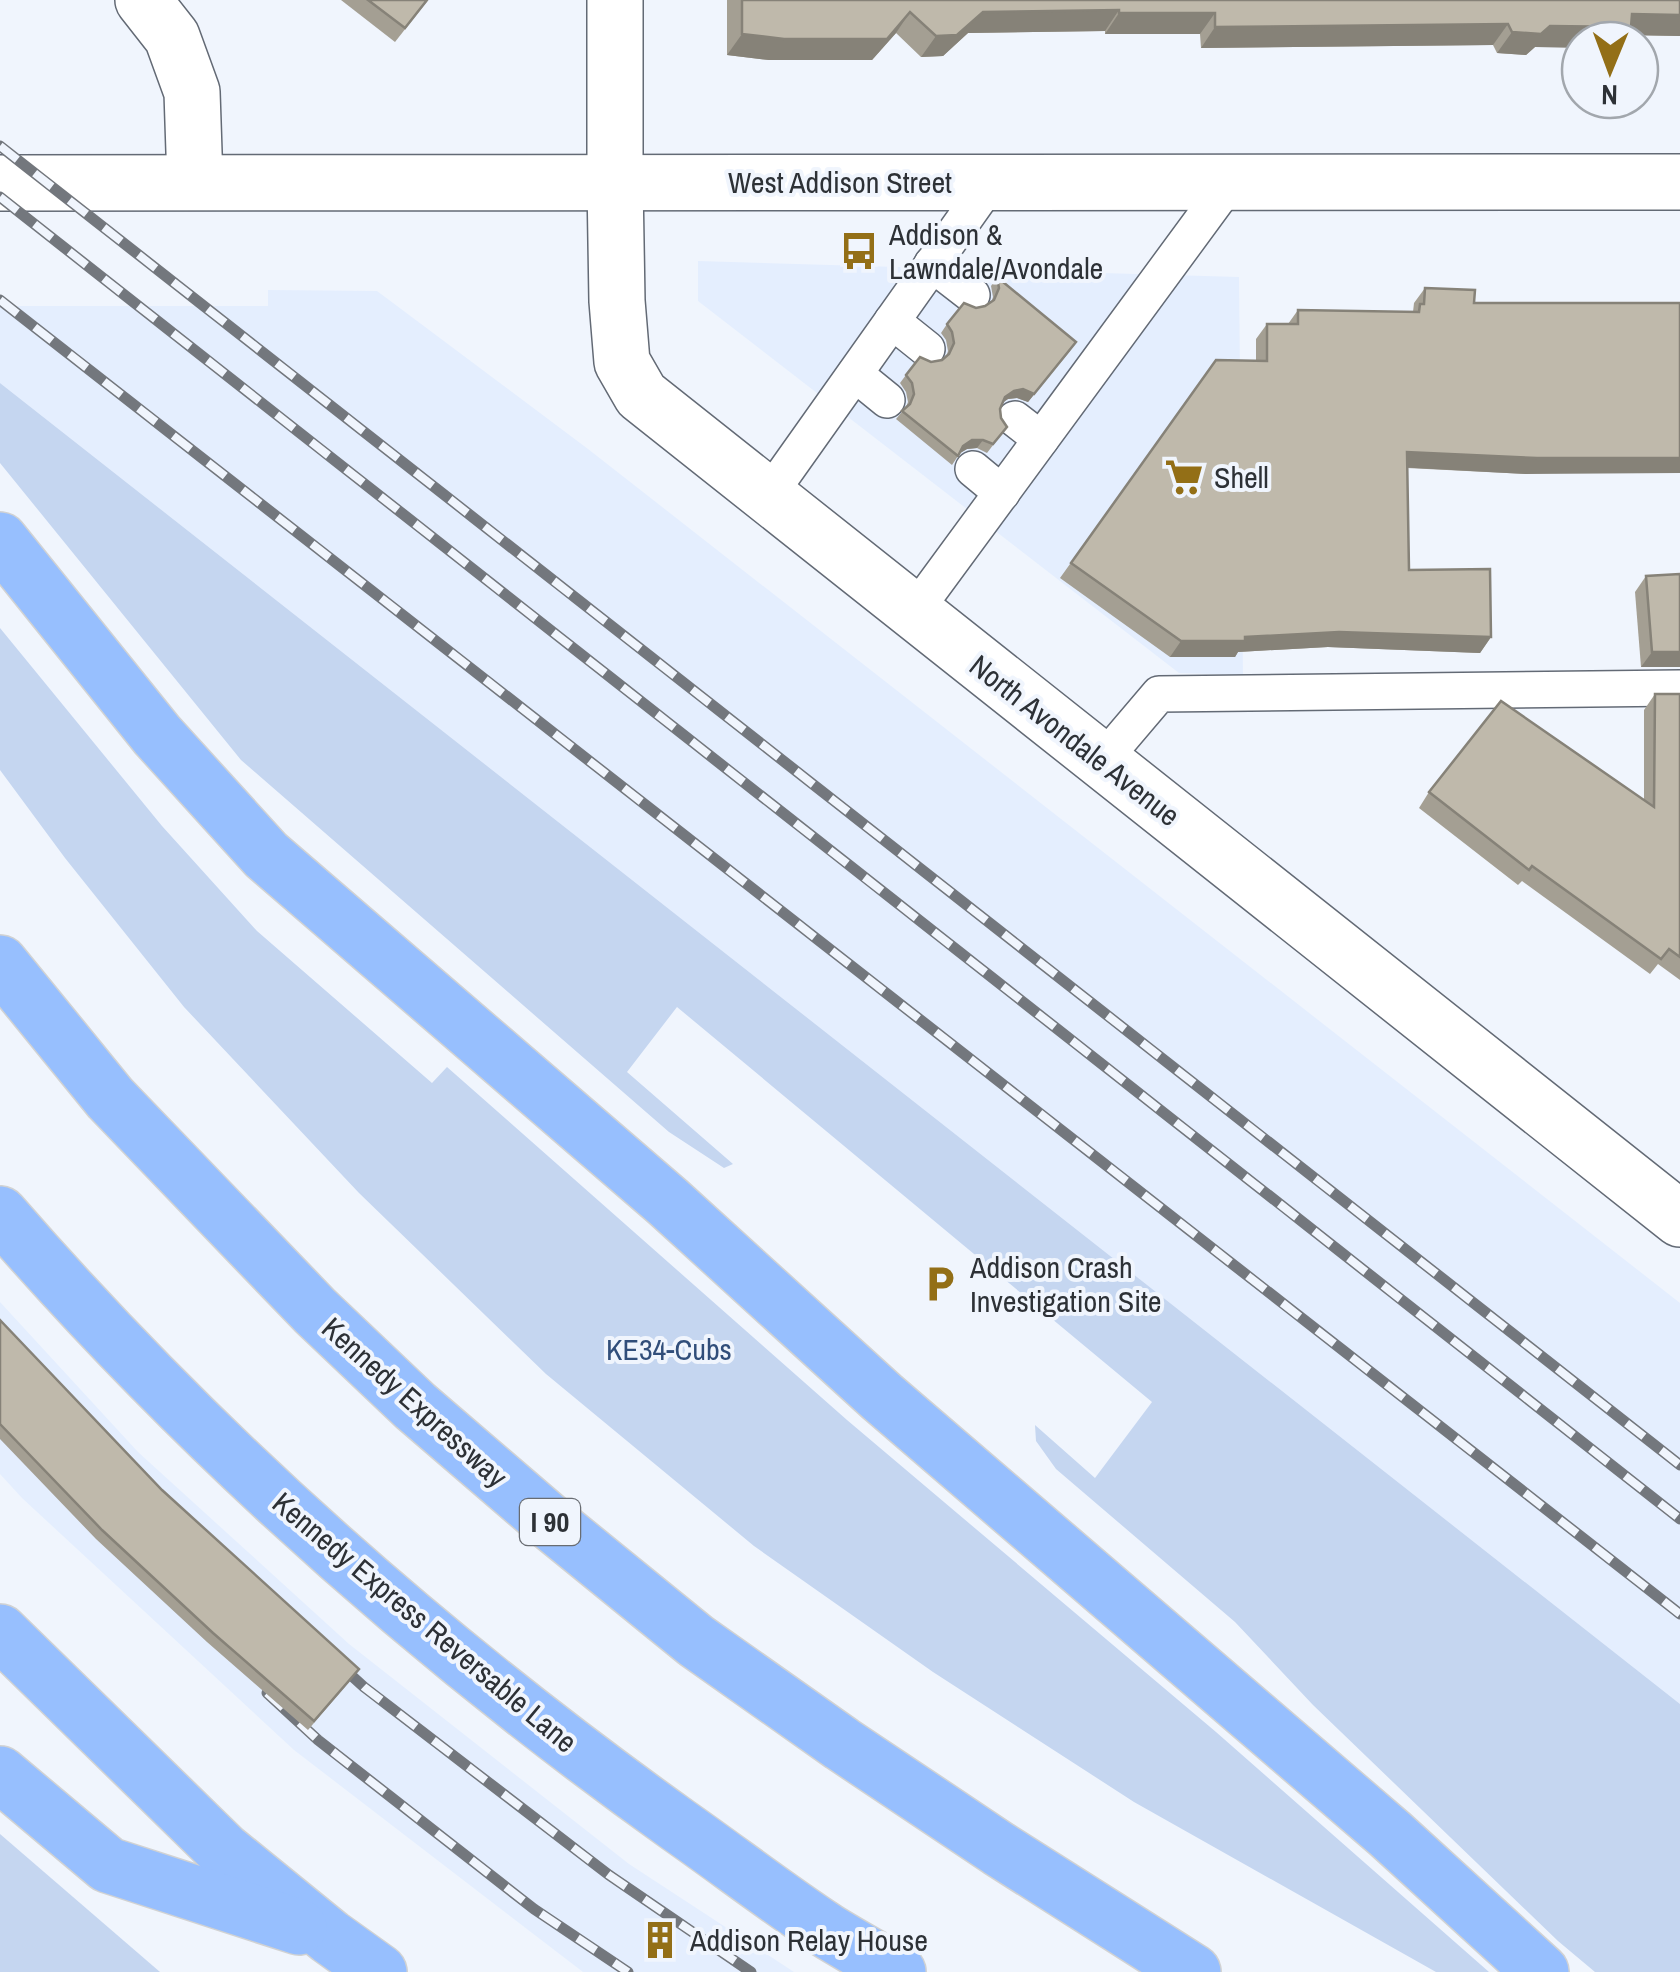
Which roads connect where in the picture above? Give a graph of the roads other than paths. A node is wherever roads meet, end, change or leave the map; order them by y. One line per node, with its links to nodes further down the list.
1 (143, 0): 3 (street)
2 (615, 0): 7 (street, North Avondale Avenue)
3 (195, 182): 6 (street, West Addison Street); 7 (street, West Addison Street)
4 (1230, 182): 5 (street, West Addison Street); 8 (street, West Addison Street); 16 (lane)
5 (1680, 182)
6 (0, 183)
7 (615, 183): 8 (street, West Addison Street); 17 (street, North Avondale Avenue)
8 (990, 183): 9 (lane)
9 (932, 264): 10 (lane); 11 (lane)
10 (972, 294)
11 (892, 321): 12 (lane); 13 (lane)
12 (928, 349)
13 (855, 374): 14 (lane); 17 (lane)
14 (887, 400)
15 (974, 469): 16 (lane)
16 (1002, 493): 19 (lane)
17 (768, 496): 19 (street, North Avondale Avenue)
18 (0, 540): 31 (highway)
19 (914, 612): 21 (street, North Avondale Avenue)
20 (1680, 688): 21 (lane)
21 (1102, 761): 24 (street, North Avondale Avenue)
22 (0, 963): 30 (highway, Kennedy Expressway / I 90)
23 (0, 1214): 29 (highway, Kennedy Express Reversable Lane)
24 (1680, 1220)
25 (0, 1632): 27 (highway)
26 (0, 1774): 27 (highway)
27 (330, 1937): 28 (highway)
28 (379, 1972)
29 (898, 1972)
30 (1193, 1972)
31 (1541, 1972)

